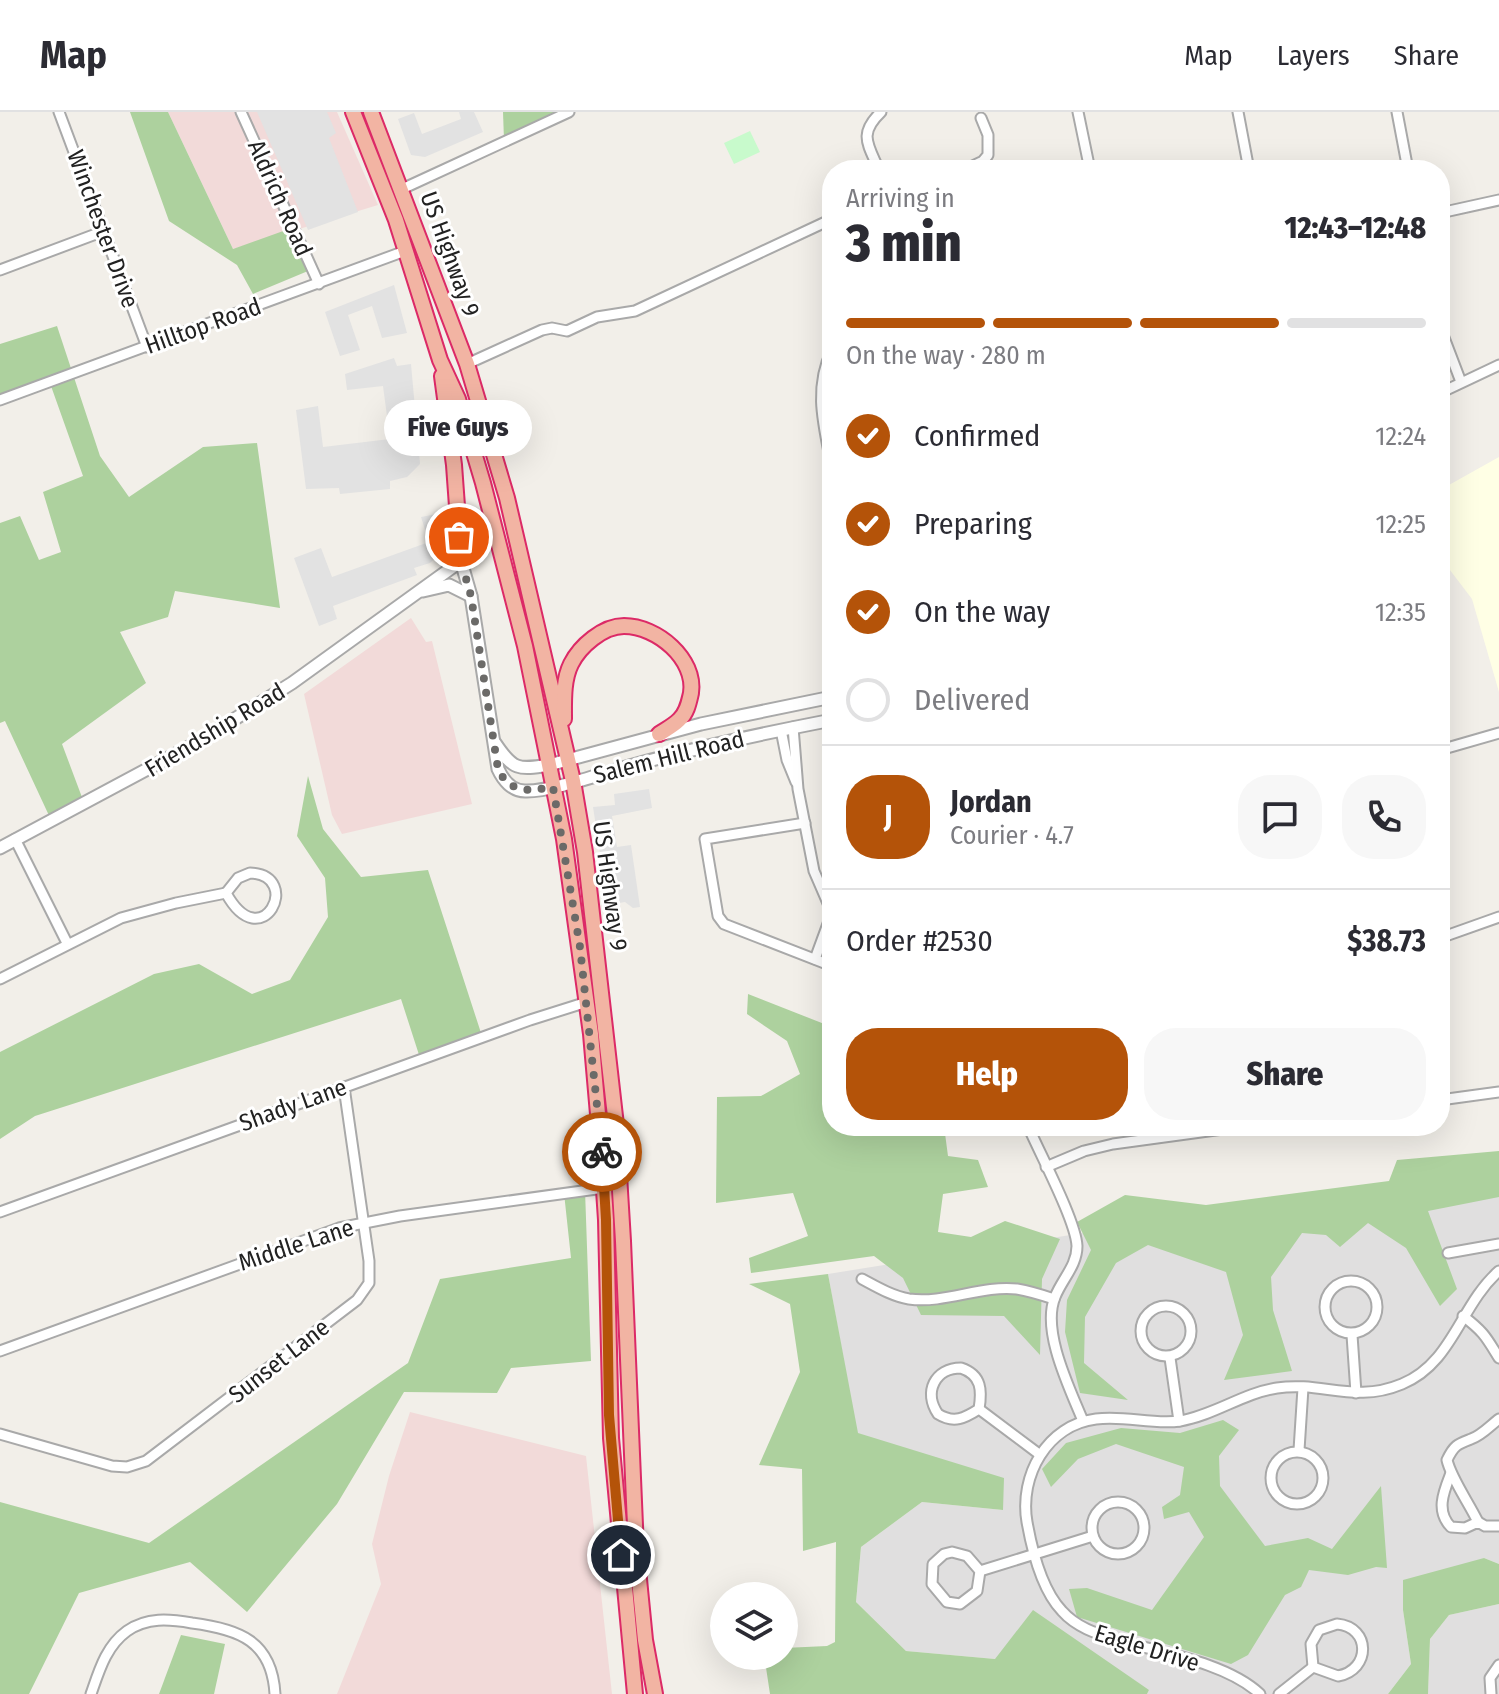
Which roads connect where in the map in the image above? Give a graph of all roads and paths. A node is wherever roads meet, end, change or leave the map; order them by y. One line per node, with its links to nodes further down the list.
1 (59, 112): 20 (street, Winchester Drive)
2 (241, 112): 23 (street, Aldrich Road)
3 (353, 112): 21 (highway, US Highway 9)
4 (371, 112): 16 (highway, US Highway 9)
5 (569, 112): 16 (street)
6 (881, 112): 11 (street)
7 (1078, 112): 13 (street)
8 (1238, 112): 14 (street)
9 (1397, 112): 15 (street)
10 (981, 118): 12 (street)
11 (875, 160)
12 (984, 160)
13 (1088, 160)
14 (1247, 160)
15 (1406, 160)
16 (402, 189): 27 (highway, US Highway 9)
17 (1499, 200): 18 (street)
18 (1450, 211)
19 (822, 224): 27 (street)
20 (104, 231): 22 (street); 24 (street, Winchester Drive)
21 (405, 251): 23 (street, Hilltop Road); 26 (highway, US Highway 9)
22 (0, 270)
23 (319, 284): 24 (street, Hilltop Road)
24 (147, 347): 32 (street, Hilltop Road)
25 (1450, 353): 29 (street)
26 (440, 360): 34 (highway); 46 (highway, US Highway 9)
27 (467, 364): 45 (highway, US Highway 9)
28 (1499, 365): 29 (street)
29 (1461, 382): 31 (street)
30 (822, 384): 33 (street)
31 (1450, 388)
32 (0, 400)
33 (822, 406)
34 (461, 561): 35 (street, Friendship Road); 36 (street, Salem Hill Road)
35 (418, 592): 36 (street); 50 (street, Friendship Road)
36 (471, 596): 43 (street, Salem Hill Road)
37 (822, 699): 38 (street, Salem Hill Road)
38 (770, 709): 40 (street); 42 (street, Salem Hill Road)
39 (822, 722): 40 (street, Salem Hill Road)
40 (787, 729): 47 (street, Salem Hill Road); 49 (street)
41 (1499, 733): 44 (street)
42 (659, 734): 45 (street, Salem Hill Road); 45 (highway)
43 (493, 739): 46 (street, Salem Hill Road); 48 (street, Salem Hill Road)
44 (1450, 747)
45 (567, 753): 46 (street, Salem Hill Road); 47 (highway, US Highway 9)
46 (549, 765): 48 (highway, US Highway 9)
47 (573, 781): 48 (street, Salem Hill Road); 102 (highway, US Highway 9)
48 (553, 787): 61 (highway, US Highway 9)
49 (805, 823): 52 (street); 58 (street)
50 (15, 839): 51 (street, Friendship Road); 57 (street)
51 (0, 848)
52 (822, 890)
53 (226, 893): 53 (street); 57 (street)
54 (1499, 917): 55 (street)
55 (1450, 934)
56 (822, 940): 58 (street)
57 (67, 943): 60 (street)
58 (815, 959): 59 (street)
59 (822, 962)
60 (0, 979)
61 (587, 1002): 62 (street, Shady Lane); 68 (highway, US Highway 9)
62 (344, 1087): 69 (street, Shady Lane); 70 (street, Sunset Lane)
63 (1499, 1092): 64 (street)
64 (1450, 1099)
65 (1032, 1136): 67 (street)
66 (1172, 1136): 67 (street)
67 (1046, 1167): 75 (street)
68 (604, 1188): 70 (street, Middle Lane); 101 (highway, US Highway 9)
69 (0, 1212)
70 (364, 1223): 79 (street, Middle Lane); 88 (street, Sunset Lane)
71 (1499, 1244): 72 (street)
72 (1448, 1253)
73 (1499, 1271): 76 (street)
74 (862, 1279): 75 (street)
75 (1054, 1299): 86 (street)
76 (1463, 1316): 78 (street); 83 (street)
77 (1352, 1335): 77 (street); 83 (street)
78 (1495, 1340): 81 (street)
79 (0, 1351)
80 (1170, 1358): 80 (street); 87 (street)
81 (1499, 1358)
82 (1303, 1388): 83 (street); 87 (street); 89 (street)
83 (1356, 1393)
84 (979, 1409): 84 (street); 90 (street)
85 (1499, 1419): 91 (street)
86 (1083, 1421): 87 (street); 90 (street)
87 (1179, 1421)
88 (0, 1434)
89 (1299, 1450): 89 (street)
90 (1039, 1454): 95 (street, Eagle Drive)
91 (1451, 1473): 92 (street); 92 (street)
92 (1478, 1522): 93 (street)
93 (1499, 1526)
94 (1093, 1536): 94 (street); 95 (street)
95 (1035, 1554): 96 (street); 103 (street, Eagle Drive)
96 (980, 1571): 96 (street)
97 (1499, 1665): 105 (street)
98 (1313, 1667): 98 (street); 104 (street)
99 (91, 1694): 100 (street)
100 (275, 1694)
101 (635, 1694)
102 (655, 1694)
103 (1260, 1694)
104 (1279, 1694)
105 (1491, 1694)

